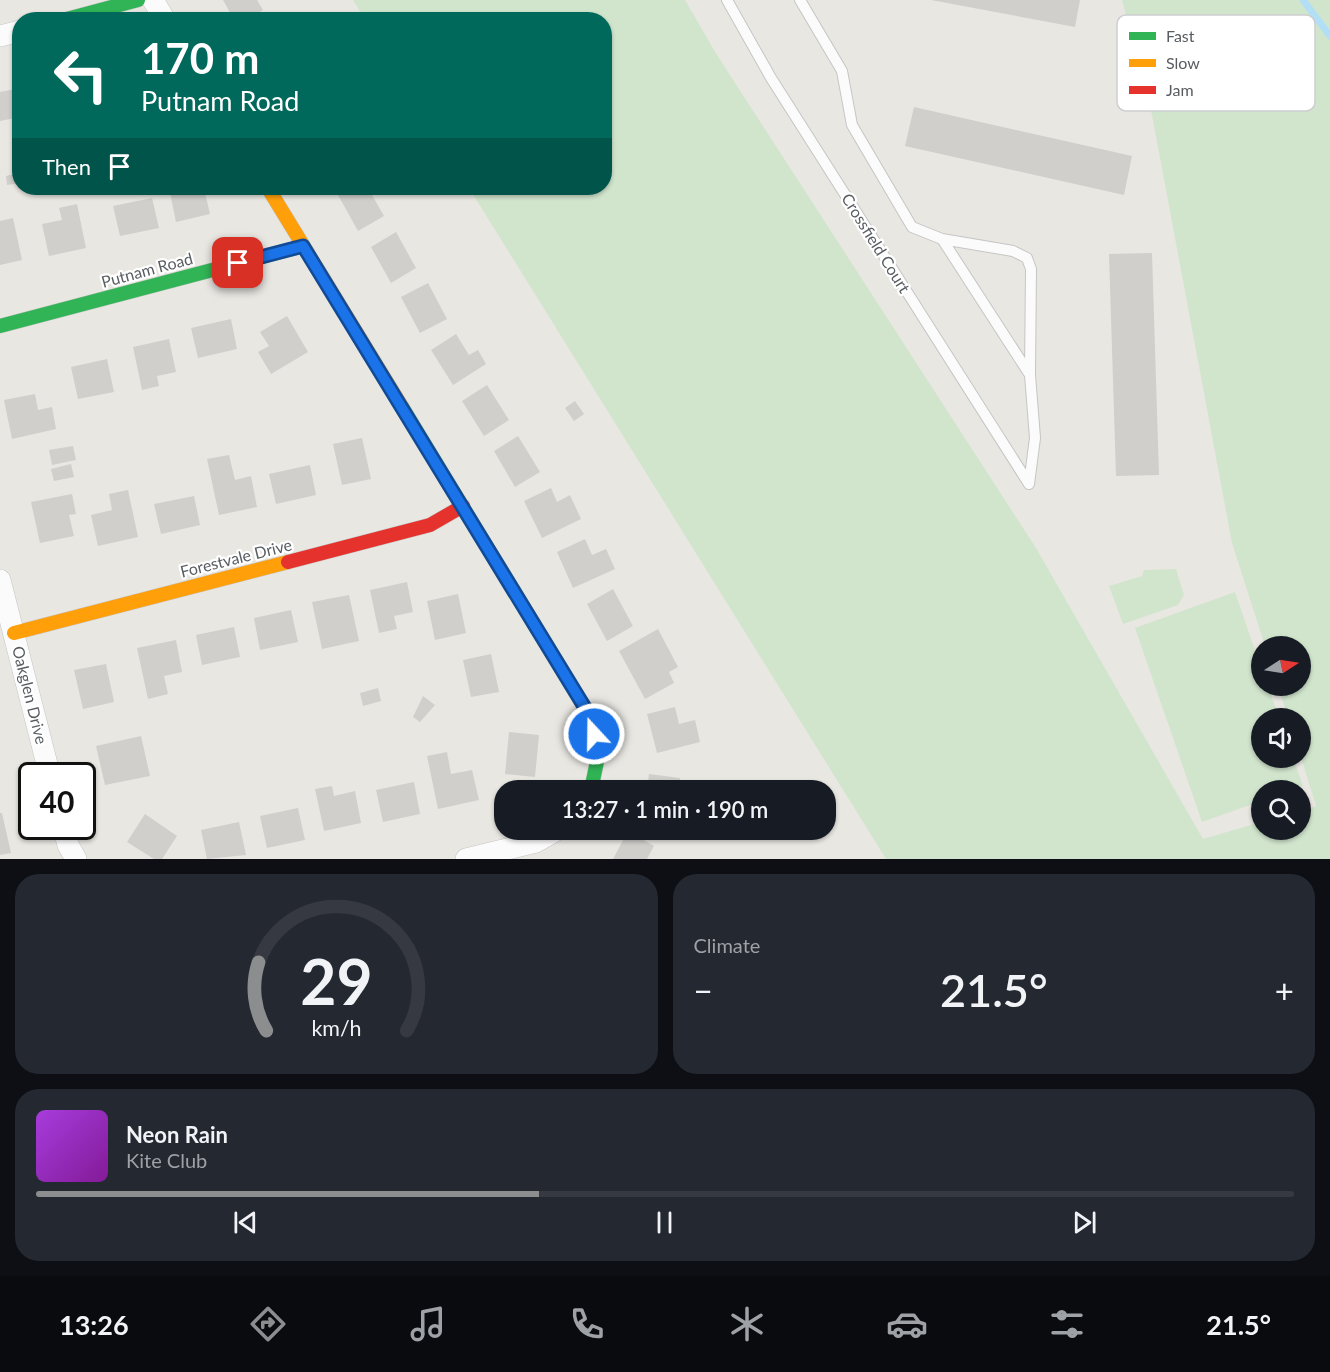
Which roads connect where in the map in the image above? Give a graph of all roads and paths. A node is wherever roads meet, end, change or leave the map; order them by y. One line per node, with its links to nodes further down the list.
1 (138, 0): 4 (street)
2 (727, 0): 9 (lane, Crossfield Court)
3 (800, 0): 6 (lane)
4 (93, 12)
5 (271, 195): 7 (street)
6 (942, 239): 9 (lane); 9 (lane)
7 (303, 246): 8 (street, Putnam Road); 10 (street)
8 (0, 326)
9 (1030, 375)
10 (463, 506): 12 (street, Forestvale Drive); 14 (street)
11 (0, 580): 12 (street, Oakglen Drive)
12 (14, 633): 13 (street, Oakglen Drive)
13 (46, 762)
14 (594, 780)
15 (67, 840): 17 (street)
16 (540, 840): 18 (street)
17 (76, 859)
18 (466, 859)

